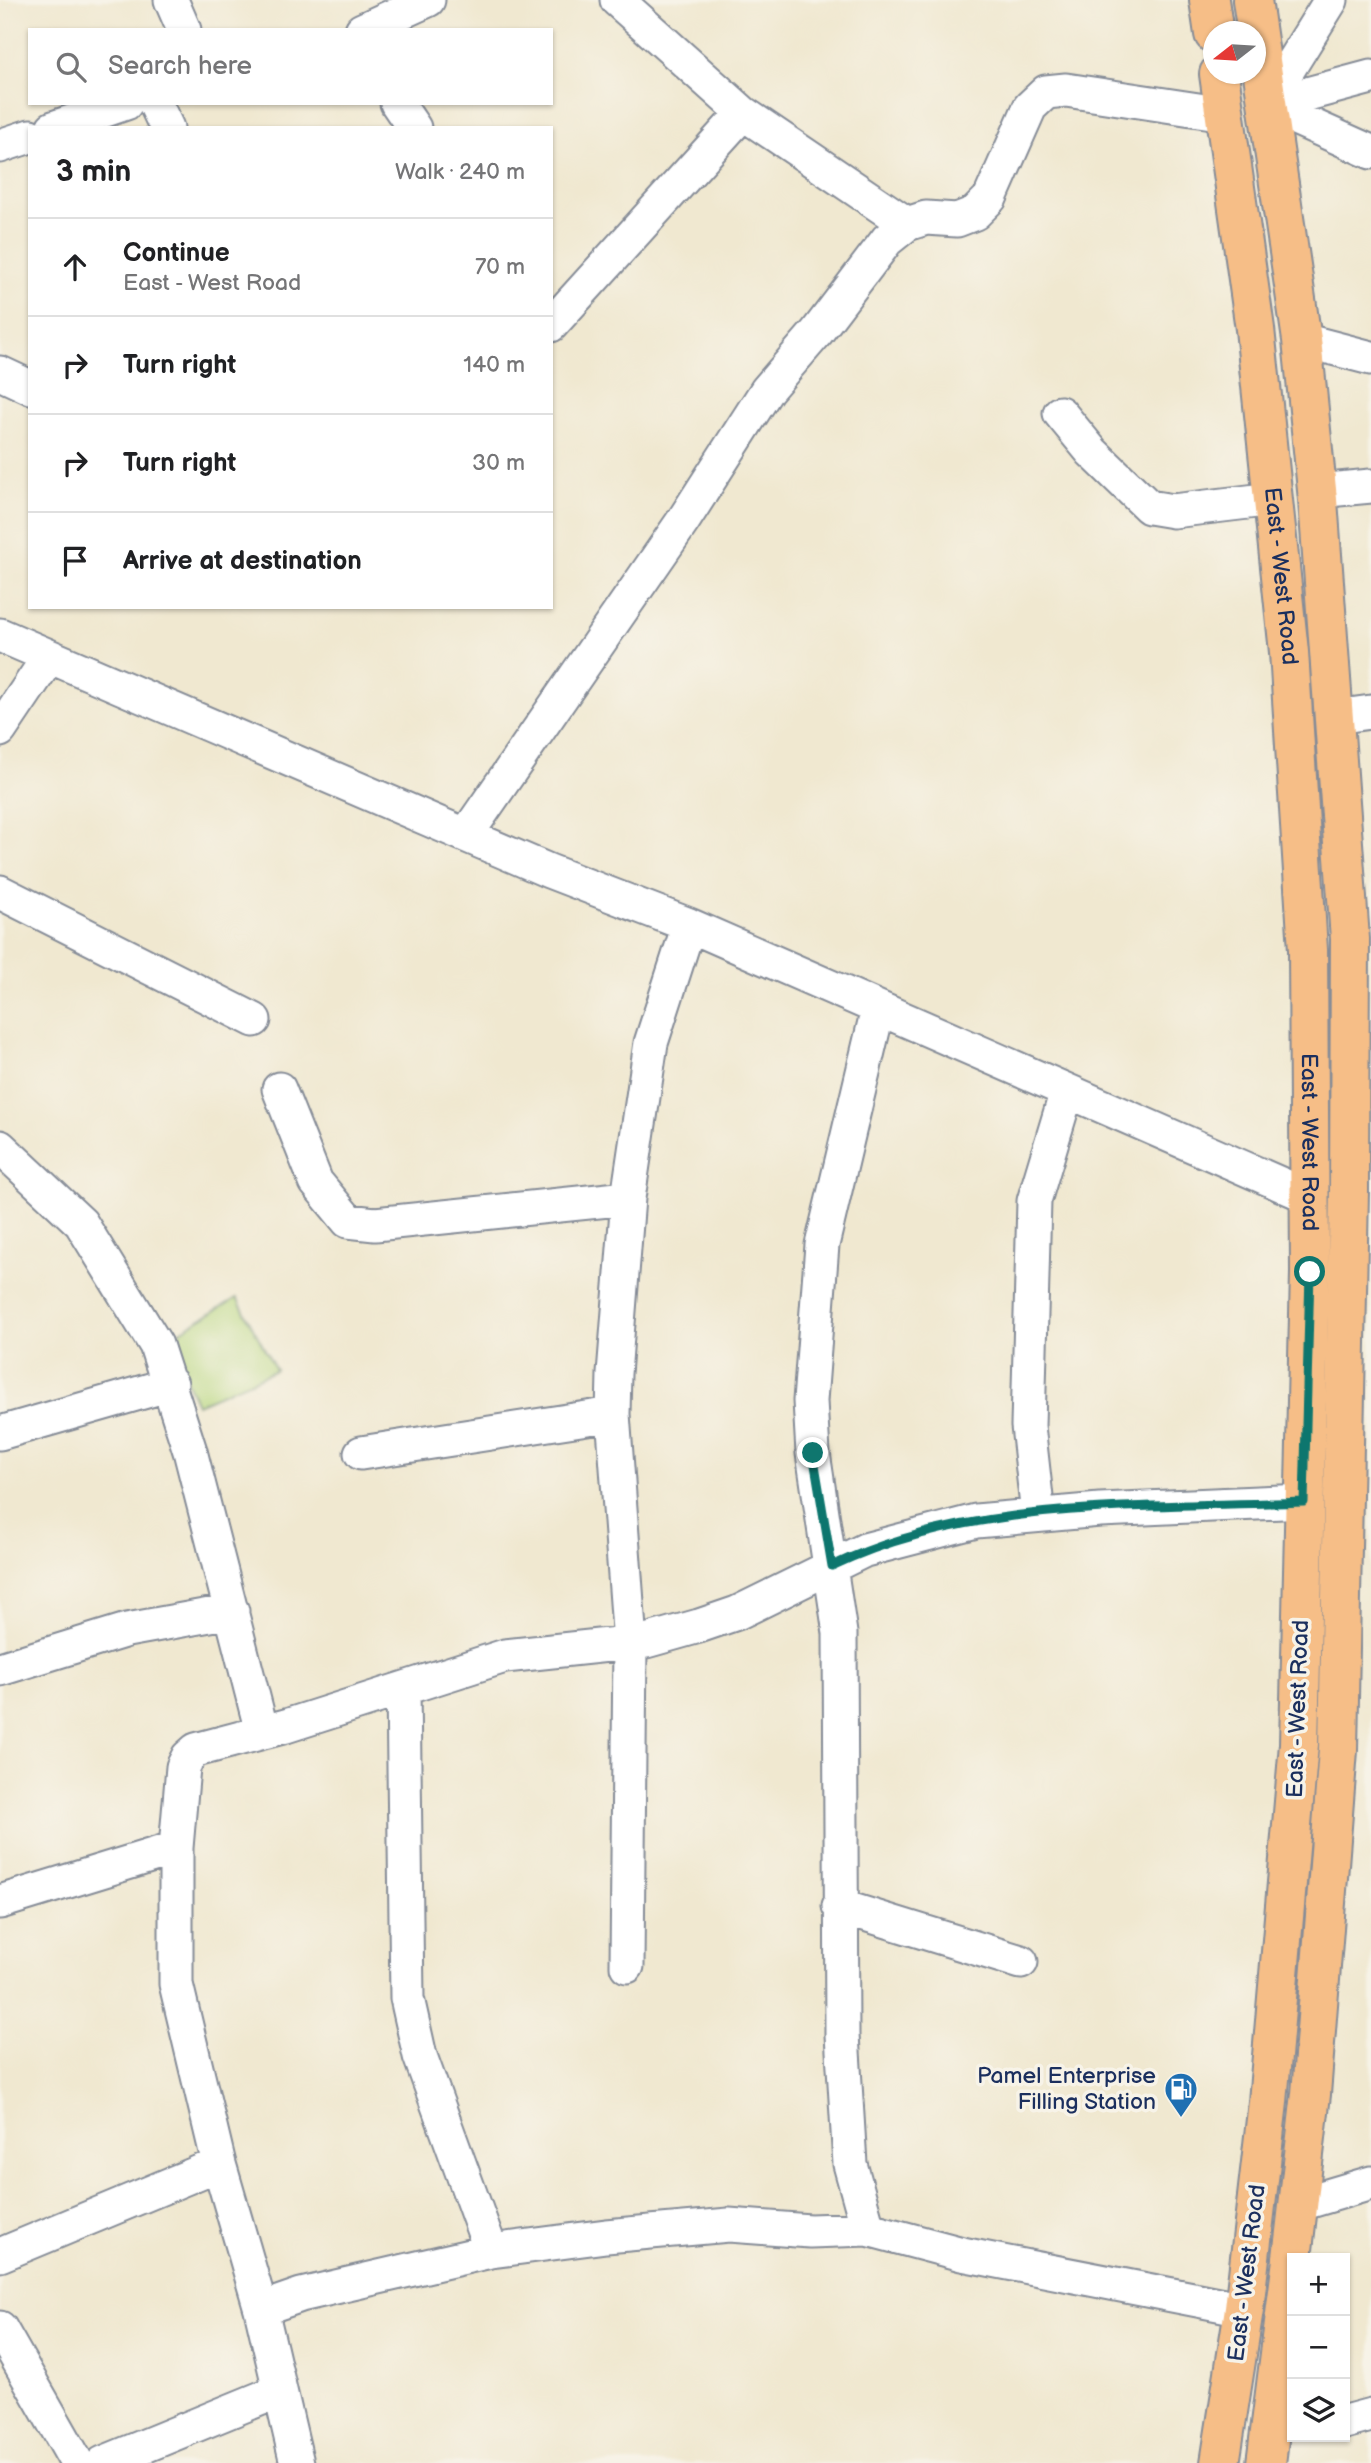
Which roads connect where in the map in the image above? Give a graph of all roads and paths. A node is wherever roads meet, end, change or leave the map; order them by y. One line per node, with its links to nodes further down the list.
1 (171, 0): 8 (street)
2 (428, 0): 9 (street)
3 (617, 0): 16 (street)
4 (1209, 0): 7 (main road)
5 (1252, 0): 15 (main road, East - West Road)
6 (1331, 0): 15 (street)
7 (1211, 21)
8 (183, 28)
9 (366, 28)
10 (1371, 76): 15 (street)
11 (1220, 84): 17 (main road, East - West Road)
12 (120, 105): 18 (street)
13 (156, 105): 19 (street)
14 (398, 105): 20 (street)
15 (1266, 105): 21 (street); 24 (main road, East - West Road)
16 (743, 113): 22 (street); 23 (street)
17 (1225, 114): 22 (street); 31 (main road, East - West Road)
18 (59, 126)
19 (166, 126)
20 (413, 126)
21 (1371, 152)
22 (907, 224): 36 (street)
23 (553, 324)
24 (1302, 340): 25 (street); 30 (main road, East - West Road)
25 (1371, 358)
26 (0, 373): 27 (street)
27 (28, 386)
28 (1060, 413): 31 (street)
29 (1371, 486): 30 (street)
30 (1317, 491): 34 (main road, East - West Road)
31 (1273, 499): 45 (main road, East - West Road)
32 (0, 635): 33 (street)
33 (49, 657): 35 (street); 36 (street)
34 (1353, 714): 39 (main road, East - West Road)
35 (0, 730)
36 (466, 835): 38 (street)
37 (0, 892): 41 (street)
38 (689, 925): 40 (street); 46 (street)
39 (1360, 982): 47 (main road, East - West Road)
40 (878, 1009): 43 (street); 54 (street)
41 (254, 1020)
42 (279, 1089): 46 (street)
43 (1067, 1091): 45 (street); 53 (street)
44 (0, 1147): 48 (street)
45 (1310, 1196): 52 (main road, East - West Road)
46 (628, 1198): 49 (street)
47 (1360, 1230): 67 (main road, East - West Road)
48 (171, 1384): 50 (street); 55 (street)
49 (613, 1414): 51 (street); 56 (street)
50 (0, 1433)
51 (360, 1453)
52 (1304, 1502): 53 (street); 73 (main road, East - West Road)
53 (1038, 1515): 54 (street)
54 (832, 1566): 56 (street); 62 (street)
55 (232, 1611): 57 (street); 59 (street)
56 (630, 1643): 58 (street); 64 (street)
57 (0, 1669)
58 (403, 1689): 59 (street); 69 (street)
59 (262, 1732): 60 (street)
60 (176, 1848): 61 (street); 65 (street)
61 (0, 1902)
62 (839, 1906): 63 (street); 68 (street)
63 (1021, 1962)
64 (627, 1966)
65 (219, 2164): 71 (street); 72 (street)
66 (1371, 2183): 67 (street)
67 (1297, 2205): 70 (main road, East - West Road)
68 (868, 2229): 69 (street); 73 (street)
69 (491, 2251): 72 (street)
70 (1293, 2253)
71 (0, 2255)
72 (261, 2309): 76 (street)
73 (1244, 2309): 83 (main road, East - West Road)
74 (1289, 2316): 77 (main road, East - West Road)
75 (0, 2328): 80 (street)
76 (279, 2391): 81 (street); 82 (street)
77 (1284, 2404): 84 (main road, East - West Road)
78 (1371, 2415): 79 (street)
79 (1350, 2421)
80 (77, 2463)
81 (103, 2463)
82 (297, 2463)
83 (1220, 2463)
84 (1266, 2463)

